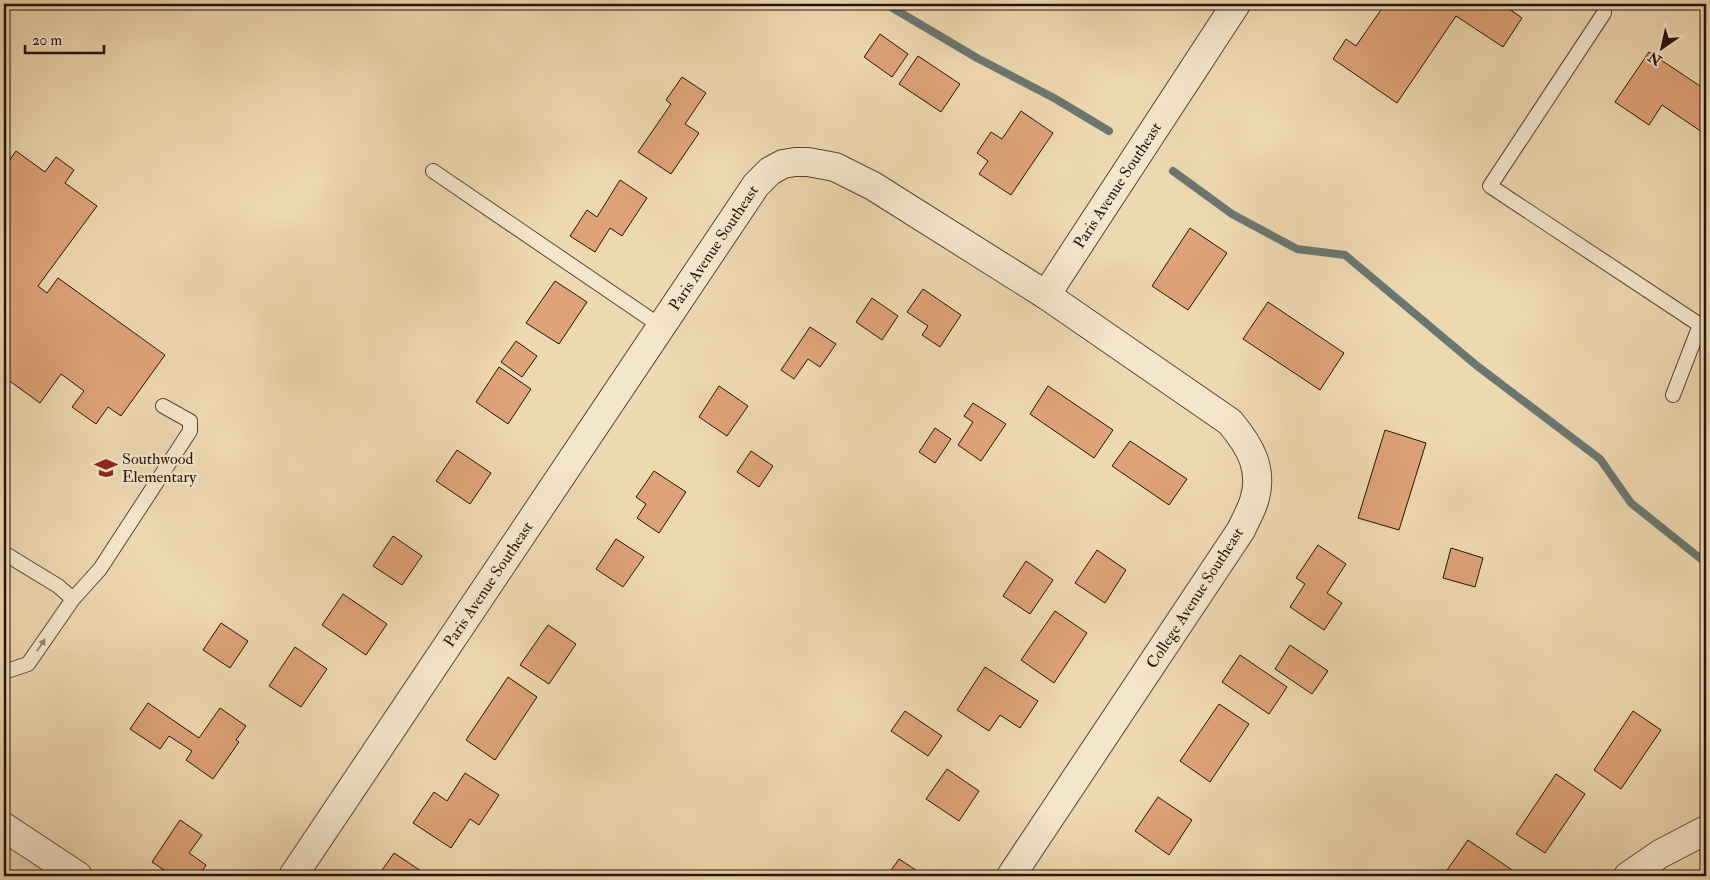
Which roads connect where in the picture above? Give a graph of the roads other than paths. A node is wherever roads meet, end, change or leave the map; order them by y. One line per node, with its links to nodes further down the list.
1 (1236, 4): 4 (street, Paris Avenue Southeast)
2 (1604, 13): 6 (lane)
3 (434, 171): 5 (lane)
4 (1046, 294): 5 (street, Paris Avenue Southeast); 15 (street, College Avenue Southeast)
5 (662, 327): 14 (street, Paris Avenue Southeast)
6 (1673, 395)
7 (163, 406): 9 (lane)
8 (4, 553): 9 (lane)
9 (73, 599): 10 (lane, one-way to 9)
10 (4, 672)
11 (4, 827): 13 (street)
12 (1706, 830): 16 (street)
13 (78, 876)
14 (293, 876)
15 (1011, 876)
16 (1628, 876)

